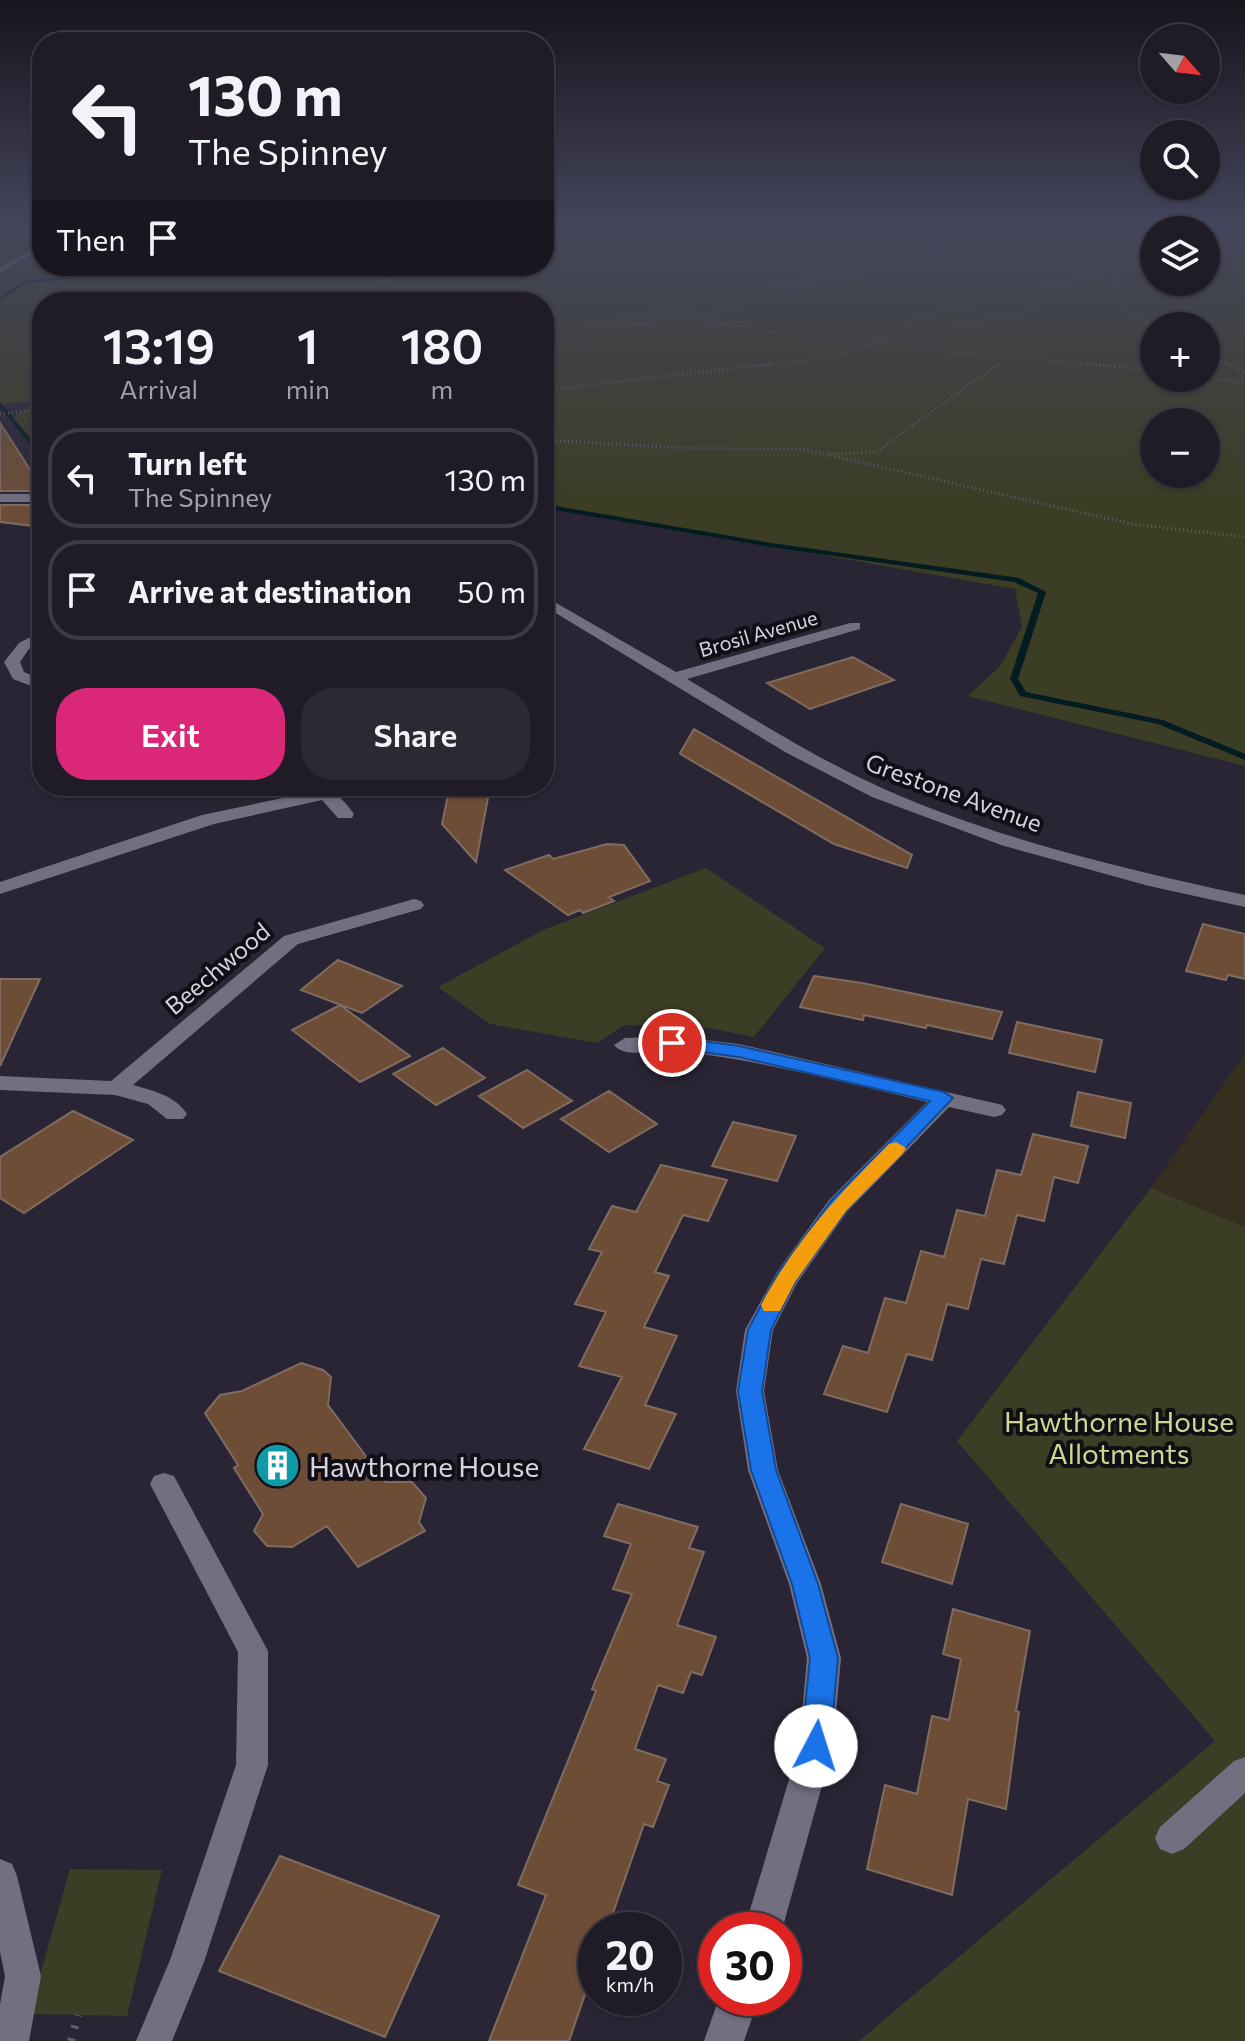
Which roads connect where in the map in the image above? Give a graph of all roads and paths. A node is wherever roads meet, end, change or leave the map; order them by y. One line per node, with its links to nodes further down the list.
1 (621, 320): 6 (path)
2 (654, 320): 7 (path)
3 (702, 320): 8 (path)
4 (913, 320): 8 (path)
5 (987, 320): 8 (path)
6 (554, 334)
7 (554, 342)
8 (868, 345): 9 (path); 15 (path)
9 (1006, 358): 11 (path); 19 (path)
10 (1220, 360): 12 (path)
11 (1140, 369)
12 (1245, 372)
13 (1220, 379): 14 (path)
14 (1245, 383)
15 (554, 389)
16 (32, 410): 17 (path)
17 (0, 414)
18 (554, 441): 19 (path)
19 (822, 454): 22 (path)
20 (0, 498): 21 (street)
21 (32, 498)
22 (1245, 537)
23 (554, 606): 26 (street, Grestone Avenue)
24 (855, 626): 26 (street, Brosil Avenue)
25 (32, 642): 27 (street)
26 (673, 678): 32 (street, Grestone Avenue)
27 (32, 681)
28 (316, 796): 31 (street)
29 (328, 796): 30 (street)
30 (345, 814)
31 (0, 888)
32 (1245, 901)
33 (414, 905): 36 (street, Beechwood)
34 (625, 1045): 37 (street)
35 (0, 1083): 36 (street)
36 (116, 1088): 39 (street)
37 (944, 1098): 38 (street); 44 (street)
38 (994, 1110)
39 (175, 1114)
40 (164, 1484): 49 (lane)
41 (1245, 1772): 42 (lane)
42 (1172, 1838)
43 (0, 1876): 47 (lane)
44 (768, 1912)
45 (78, 2015): 48 (path)
46 (733, 2016): 50 (street)
47 (11, 2041)
48 (71, 2041)
49 (154, 2041)
50 (724, 2041)

